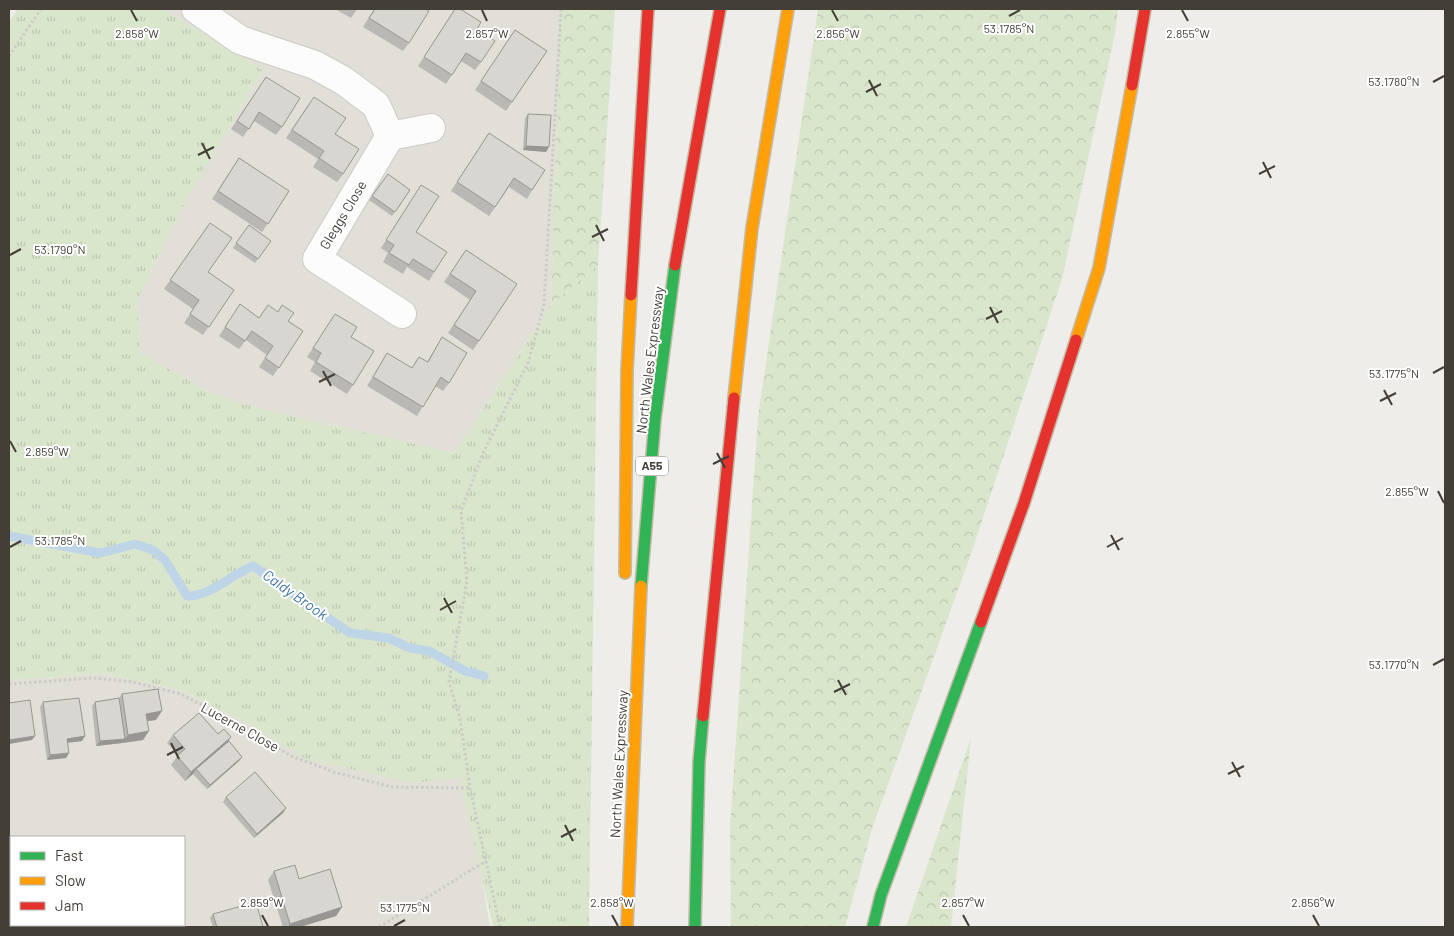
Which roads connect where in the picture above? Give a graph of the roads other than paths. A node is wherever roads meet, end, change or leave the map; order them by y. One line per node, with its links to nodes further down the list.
1 (196, 9): 7 (street)
2 (648, 9): 9 (highway)
3 (720, 9): 12 (highway, North Wales Expressway / A55)
4 (788, 9): 13 (highway)
5 (1145, 9): 14 (highway)
6 (431, 128): 7 (street)
7 (390, 136): 8 (street, Gleggs Close)
8 (402, 314)
9 (625, 589)
10 (624, 699): 11 (highway)
11 (622, 927)
12 (627, 927)
13 (695, 927)
14 (873, 927)

